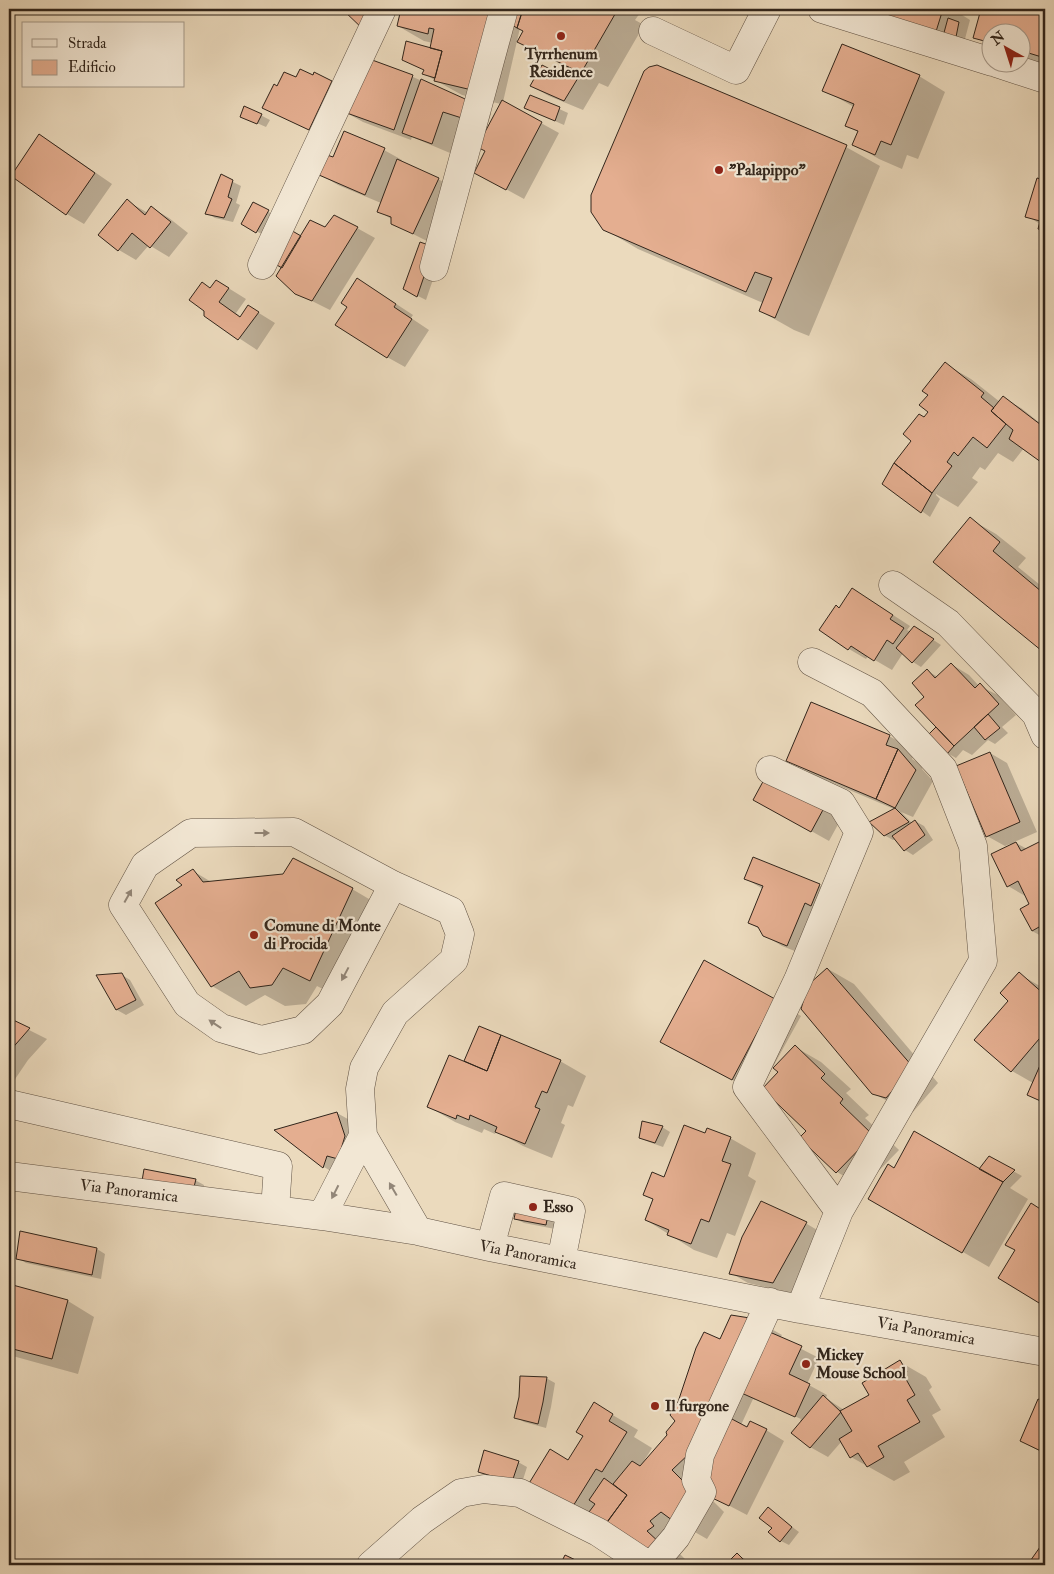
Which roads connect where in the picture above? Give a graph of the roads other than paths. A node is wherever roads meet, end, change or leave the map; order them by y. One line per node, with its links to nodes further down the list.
1 (382, 9): 9 (street)
2 (504, 9): 10 (street)
3 (767, 9): 5 (street)
4 (822, 9): 6 (street)
5 (653, 32)
6 (982, 59)
7 (1023, 72): 8 (street)
8 (1045, 79)
9 (262, 265)
10 (434, 267)
11 (893, 585): 13 (street)
12 (812, 662): 20 (street)
13 (1045, 735)
14 (770, 770): 20 (street)
15 (393, 885): 15 (street, one-way to 15); 17 (street)
16 (9, 1104): 19 (street)
17 (363, 1136): 21 (street, one-way to 21); 22 (street, one-way to 17)
18 (9, 1176): 19 (street, Via Panoramica)
19 (275, 1210): 21 (street, Via Panoramica)
20 (839, 1210): 26 (street)
21 (322, 1216): 22 (street, Via Panoramica)
22 (418, 1231): 23 (street, Via Panoramica)
23 (490, 1248): 24 (street, Via Panoramica); 24 (street)
24 (561, 1261): 25 (street, Via Panoramica)
25 (770, 1302): 26 (street, Via Panoramica); 29 (street)
26 (800, 1309): 27 (street, Via Panoramica)
27 (1045, 1352)
28 (371, 1565): 29 (street)
29 (650, 1565)

